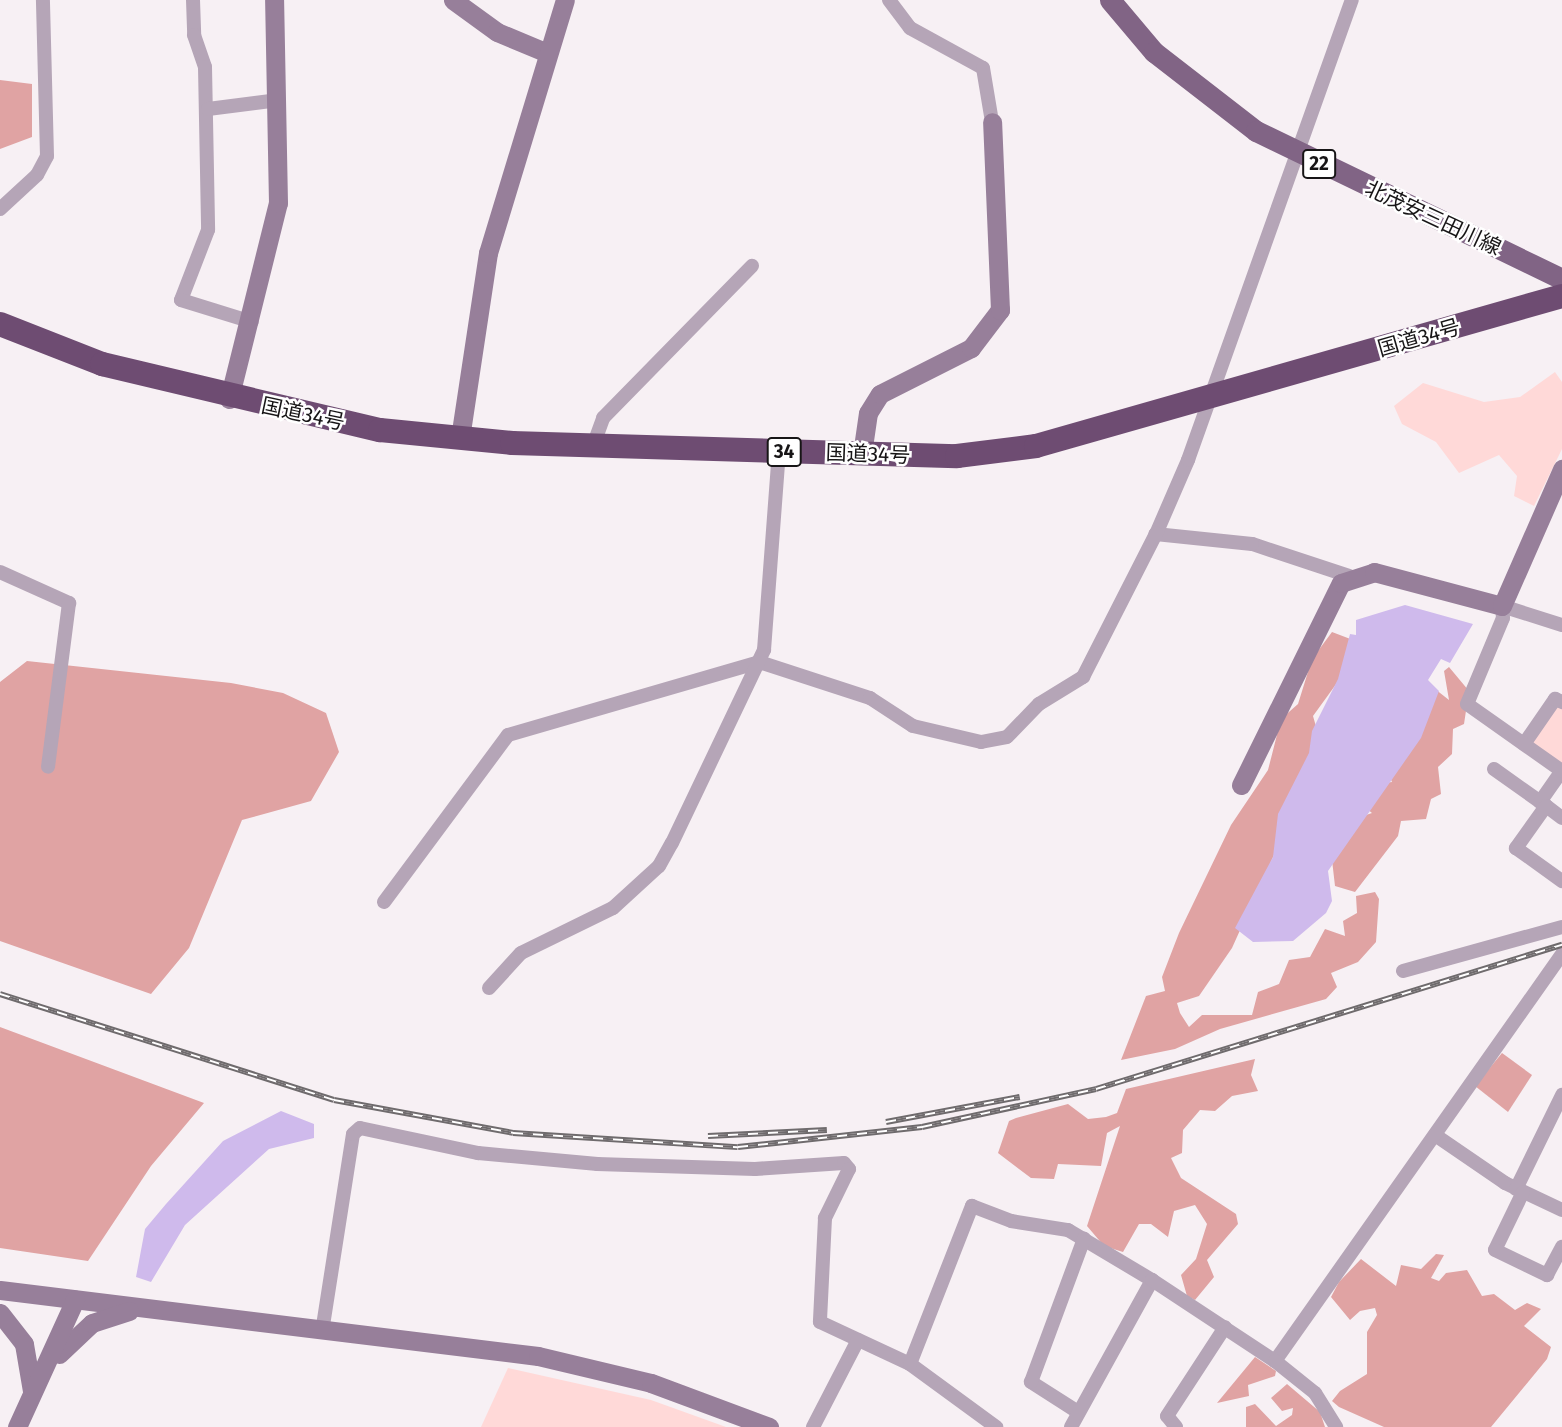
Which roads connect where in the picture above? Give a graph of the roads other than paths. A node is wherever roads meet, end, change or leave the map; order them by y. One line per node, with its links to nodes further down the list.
1 (43, 0): 14 (street)
2 (193, 0): 11 (street)
3 (274, 0): 10 (street)
4 (453, 0): 9 (street)
5 (565, 0): 9 (street)
6 (889, 0): 12 (street)
7 (1110, 0): 13 (main road, 北茂安三田川線 / 22)
8 (1352, 0): 13 (street)
9 (545, 52): 22 (street)
10 (278, 100): 11 (street); 18 (street)
11 (208, 108): 18 (street)
12 (992, 122): 25 (street)
13 (1297, 153): 16 (main road, 北茂安三田川線 / 22); 21 (street)
14 (0, 209)
15 (752, 266): 23 (street)
16 (1562, 279)
17 (1562, 296): 21 (highway, 国道34号 / 34)
18 (252, 322): 20 (street)
19 (0, 324): 20 (highway, 国道34号 / 34)
20 (229, 399): 22 (highway, 国道34号 / 34)
21 (1206, 399): 25 (highway, 国道34号 / 34); 27 (street)
22 (460, 438): 23 (highway, 国道34号 / 34)
23 (593, 446): 24 (highway, 国道34号 / 34)
24 (779, 452): 25 (highway, 国道34号 / 34); 32 (street)
25 (862, 454)
26 (1562, 469): 30 (street)
27 (1156, 534): 29 (street); 32 (street)
28 (0, 572): 35 (street)
29 (1349, 576): 30 (street); 37 (street)
30 (1502, 606): 31 (street); 34 (street)
31 (1562, 625)
32 (759, 662): 41 (street); 45 (street)
33 (1562, 702): 34 (street)
34 (1524, 744): 38 (street)
35 (48, 767)
36 (1494, 769): 38 (street)
37 (1241, 785)
38 (1543, 804): 39 (street); 40 (street)
39 (1562, 818)
40 (1562, 881)
41 (384, 902)
42 (1562, 927): 44 (street)
43 (1562, 954): 47 (street)
44 (1403, 971)
45 (489, 988)
46 (1562, 1095): 48 (street)
47 (1435, 1135): 48 (street); 60 (street)
48 (1519, 1190): 49 (street); 51 (street)
49 (1562, 1210)
50 (1084, 1239): 52 (street); 61 (street); 64 (street)
51 (1562, 1247)
52 (1152, 1280): 57 (street); 64 (street)
53 (0, 1290): 54 (street)
54 (75, 1300): 55 (street); 62 (street)
55 (144, 1309): 58 (street); 62 (street)
56 (0, 1313): 63 (street)
57 (1225, 1327): 60 (street); 70 (street)
58 (322, 1332): 59 (street); 66 (street)
59 (858, 1340): 61 (street); 67 (street)
60 (1276, 1361): 71 (street)
61 (910, 1364): 68 (street)
62 (41, 1378): 63 (street)
63 (32, 1396): 65 (street)
64 (1078, 1412): 69 (street)
65 (17, 1427)
66 (769, 1427)
67 (813, 1427)
68 (996, 1427)
69 (1071, 1427)
70 (1176, 1427)
71 (1336, 1427)

